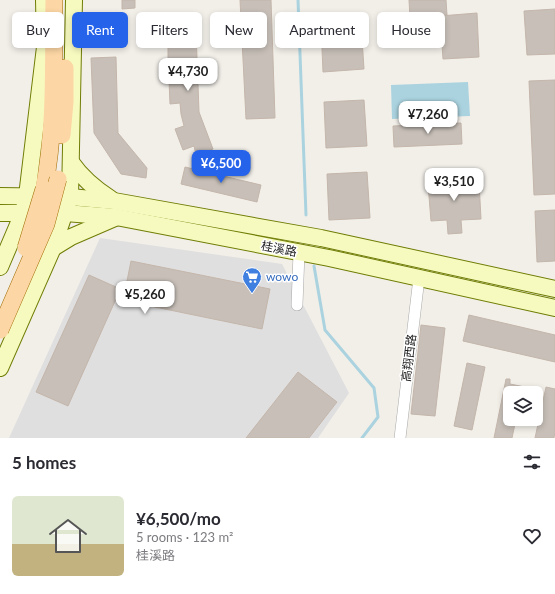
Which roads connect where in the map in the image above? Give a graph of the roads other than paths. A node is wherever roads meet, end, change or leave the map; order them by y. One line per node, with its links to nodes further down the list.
1 (44, 0): 7 (main road)
2 (54, 0): 19 (main road, bridge)
3 (65, 0): 22 (main road, bridge)
4 (74, 0): 5 (main road)
5 (70, 162): 8 (main road); 9 (main road)
6 (0, 196): 7 (main road, 桂溪路)
7 (27, 196): 8 (main road, 桂溪路); 11 (main road)
8 (70, 197): 9 (main road, 桂溪路); 12 (main road)
9 (114, 201): 18 (main road, 桂溪路)
10 (0, 213): 11 (main road, 桂溪路)
11 (23, 213): 12 (main road, 桂溪路); 16 (main road)
12 (64, 213): 13 (main road, 桂溪路); 14 (main road)
13 (116, 217): 14 (main road); 15 (main road, 桂溪路)
14 (53, 248): 23 (main road)
15 (299, 253): 17 (main road, 桂溪路); 20 (street)
16 (0, 267)
17 (418, 278): 21 (main road, 桂溪路); 24 (street, 高翔西路)
18 (555, 289)
19 (0, 301)
20 (297, 305)
21 (555, 308)
22 (0, 330)
23 (0, 368)
24 (400, 438)

